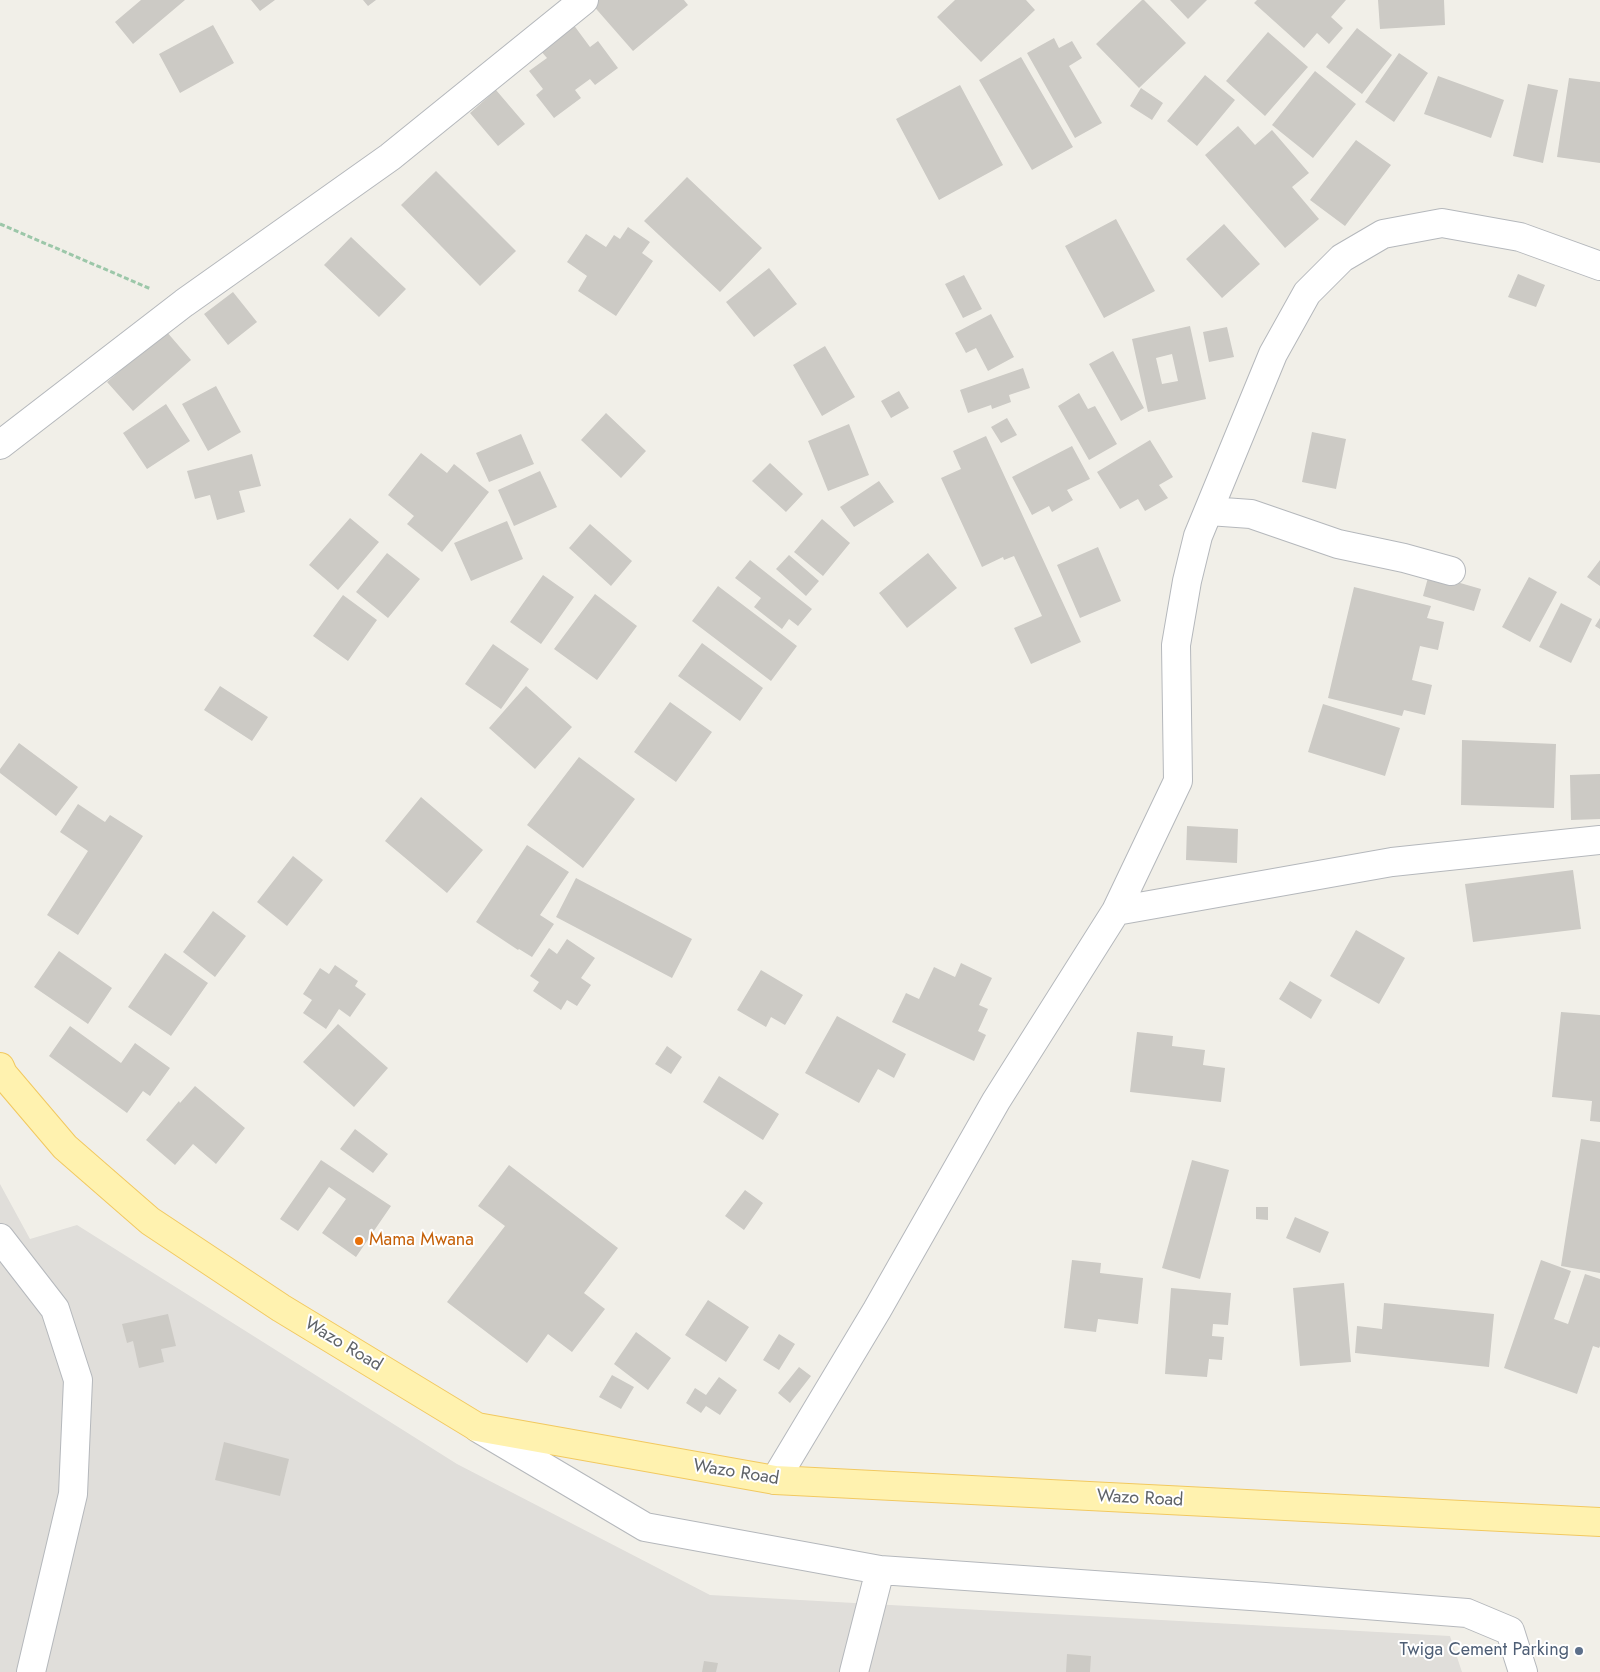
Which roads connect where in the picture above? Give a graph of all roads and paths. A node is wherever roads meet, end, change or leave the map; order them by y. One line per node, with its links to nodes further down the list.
1 (584, 0): 4 (street)
2 (0, 224): 4 (path)
3 (1600, 266): 6 (street)
4 (184, 303): 5 (street)
5 (0, 445)
6 (1210, 510): 7 (street); 9 (street)
7 (1451, 571)
8 (1600, 840): 9 (street)
9 (1116, 911): 13 (street)
10 (0, 1067): 12 (main road, Wazo Road)
11 (0, 1238): 16 (street)
12 (477, 1427): 13 (main road, Wazo Road); 15 (street)
13 (775, 1480): 14 (main road, Wazo Road)
14 (1600, 1522)
15 (880, 1570): 17 (street); 18 (street)
16 (32, 1672)
17 (854, 1672)
18 (1523, 1672)

